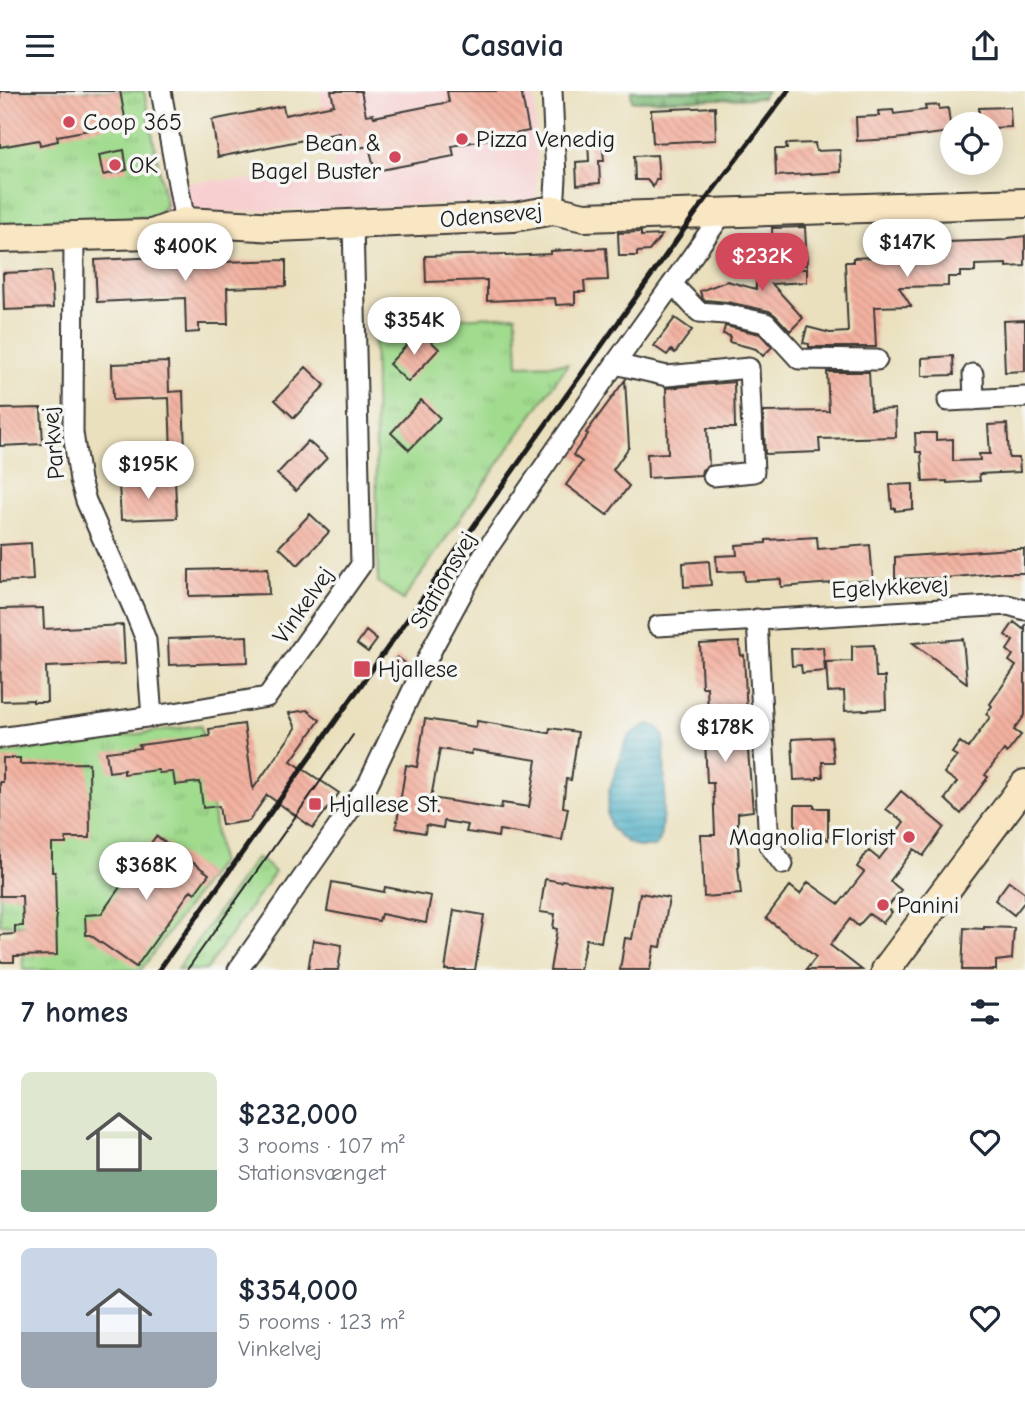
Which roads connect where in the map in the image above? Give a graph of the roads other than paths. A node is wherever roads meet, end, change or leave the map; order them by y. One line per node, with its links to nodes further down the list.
1 (161, 91): 6 (street)
2 (551, 91): 4 (street)
3 (1025, 203): 5 (street, Odensevej)
4 (554, 210): 5 (street, Odensevej); 7 (street, Odensevej)
5 (723, 213): 10 (street, Stationsvej)
6 (185, 222): 7 (street, Odensevej); 8 (street, Odensevej)
7 (353, 223): 21 (street, Vinkelvej)
8 (74, 236): 9 (street, Odensevej); 21 (street, Parkvej)
9 (0, 238)
10 (672, 284): 11 (street); 12 (street, Stationsvej)
11 (877, 360)
12 (615, 364): 17 (street); 25 (street, Stationsvej)
13 (973, 374): 15 (street)
14 (1025, 397): 15 (street)
15 (974, 400): 16 (street)
16 (948, 401)
17 (713, 475)
18 (1025, 610): 19 (street, Egelykkevej)
19 (757, 619): 20 (street, Egelykkevej); 24 (street)
20 (658, 626)
21 (152, 717): 22 (street, Vinkelvej)
22 (0, 738)
23 (1025, 784): 26 (street)
24 (783, 864)
25 (238, 970)
26 (886, 970)

